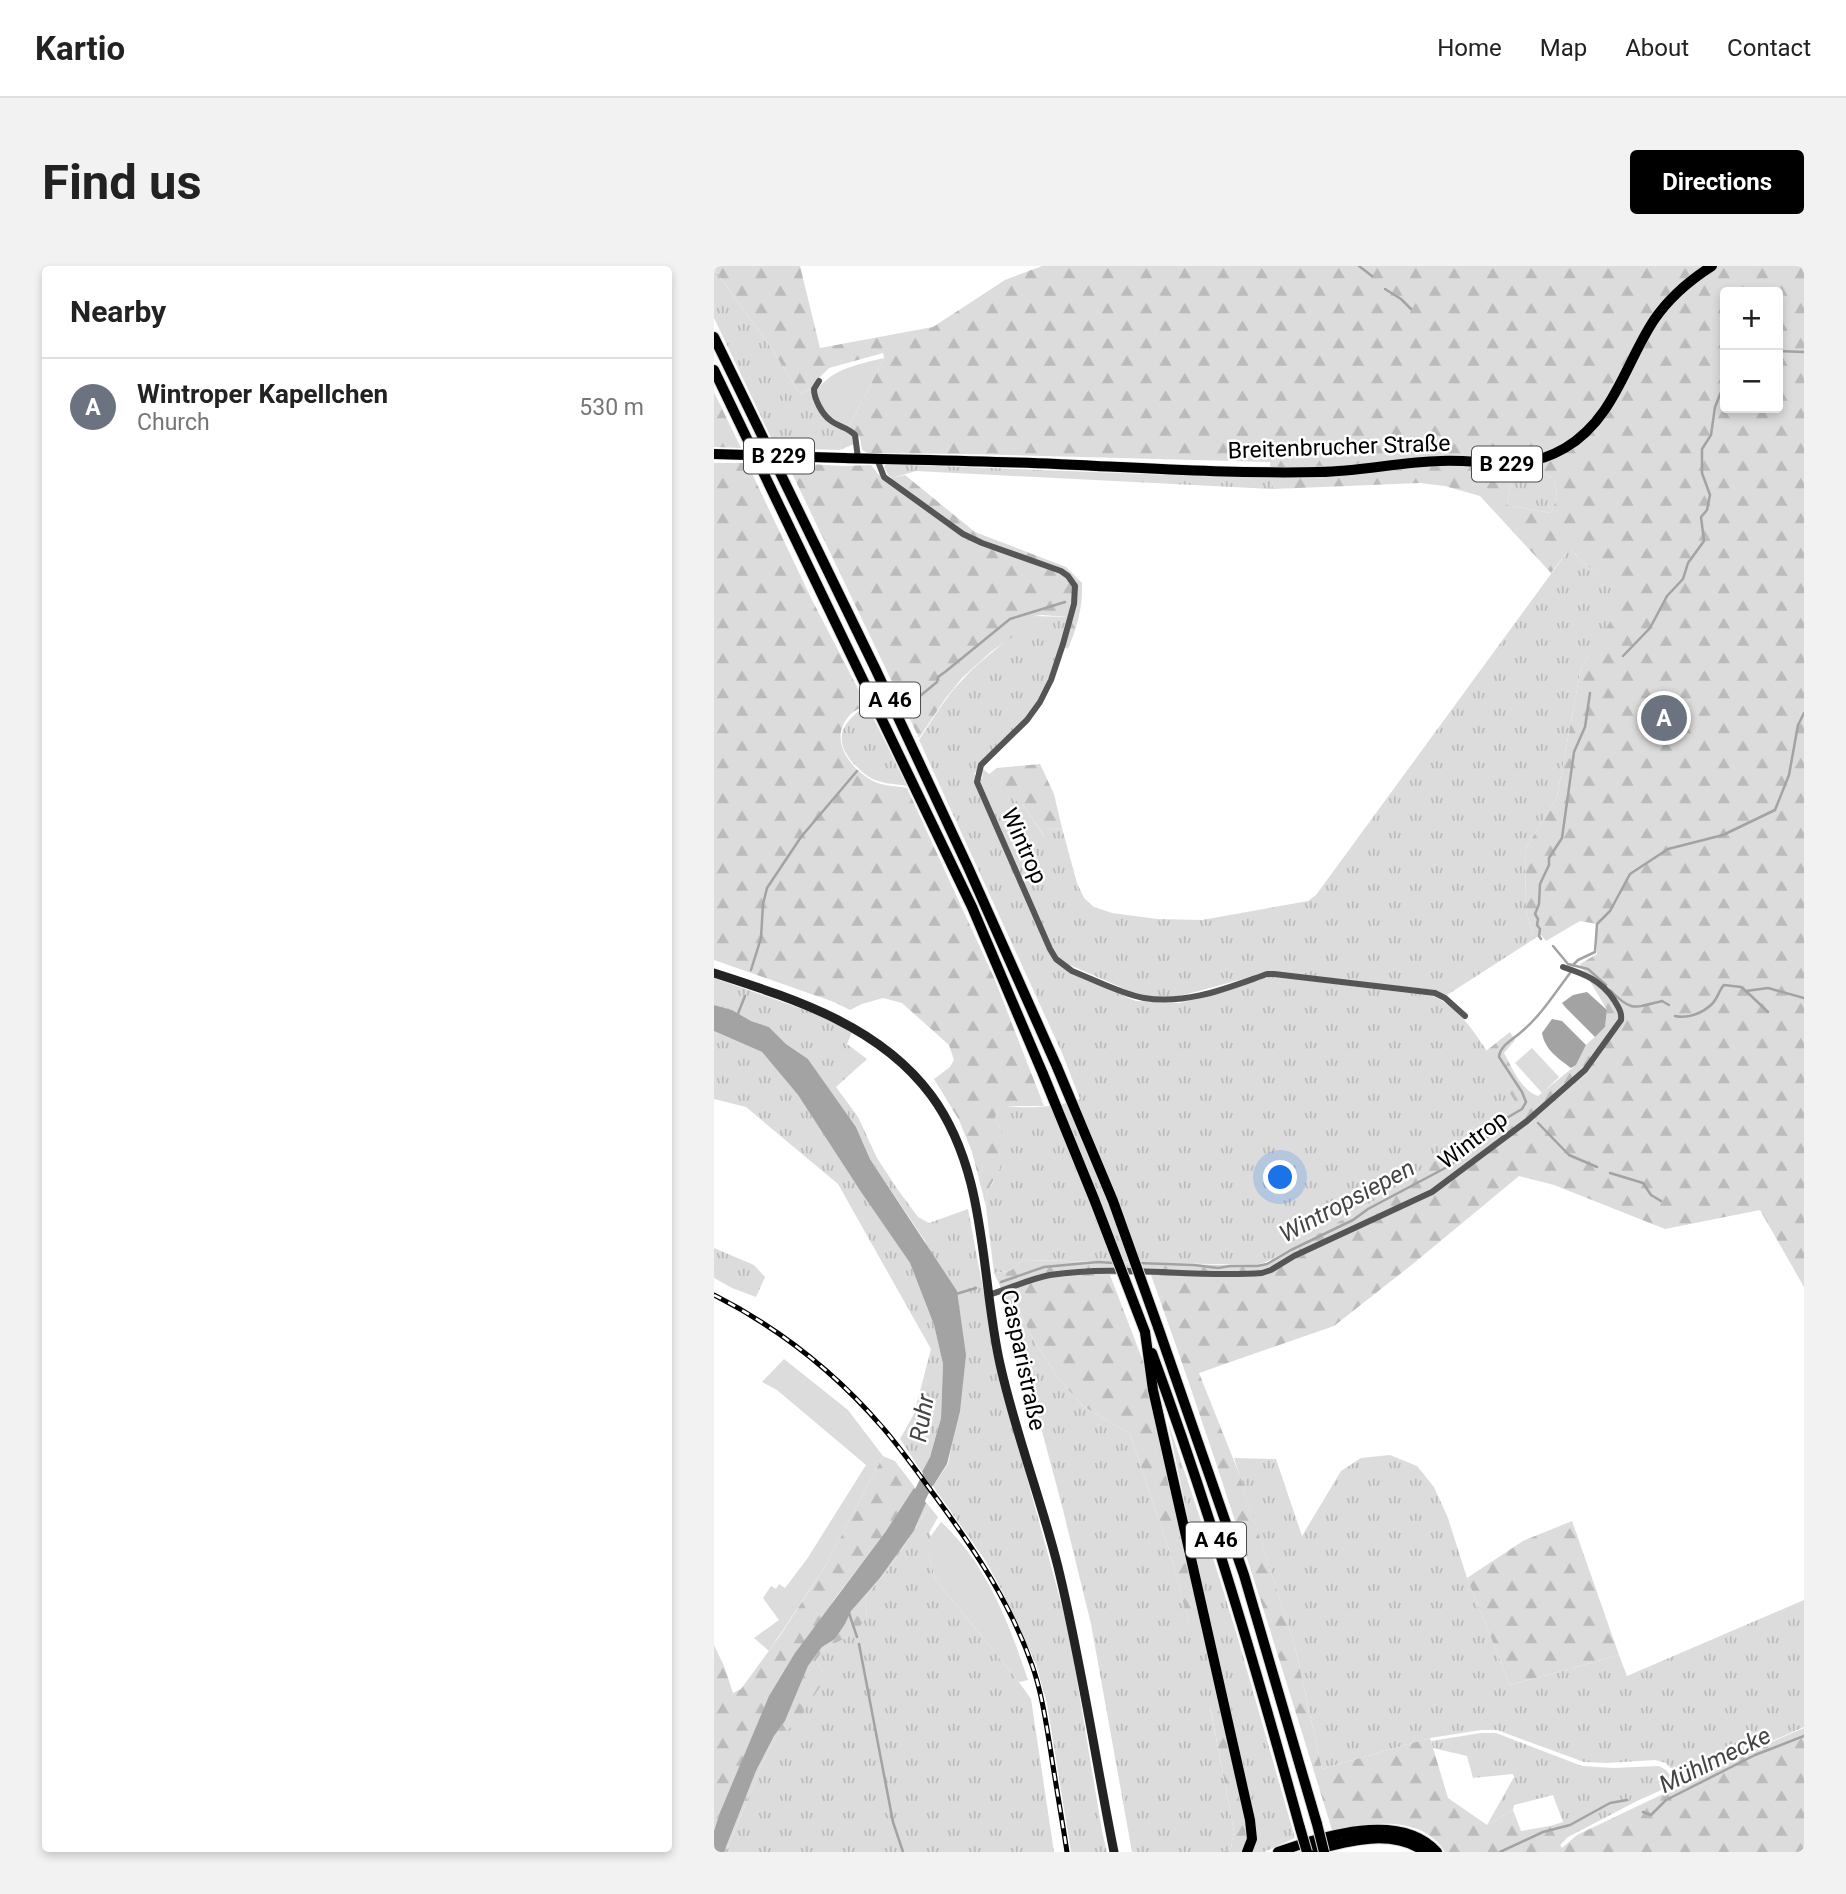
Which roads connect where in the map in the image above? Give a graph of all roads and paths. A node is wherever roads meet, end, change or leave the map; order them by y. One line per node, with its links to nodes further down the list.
1 (1712, 266): 7 (main road, Breitenbrucher Straße / B 229)
2 (714, 337): 17 (highway, A 46, bridge)
3 (714, 370): 12 (highway, A 46, bridge)
4 (819, 381): 6 (street)
5 (714, 454): 6 (main road, B 229, bridge)
6 (858, 458): 7 (main road, B 229)
7 (877, 459): 10 (street, Wintrop)
8 (1563, 967): 11 (street, Wintrop)
9 (714, 973): 11 (main road, Casparistraße)
10 (1465, 1016)
11 (988, 1295): 13 (main road, Casparistraße)
12 (1145, 1332): 14 (highway); 16 (highway, A 46, bridge)
13 (1114, 1852)
14 (1247, 1852)
15 (1278, 1852): 19 (highway)
16 (1307, 1852): 18 (highway)
17 (1324, 1852)
18 (1425, 1852)
19 (1437, 1852)

